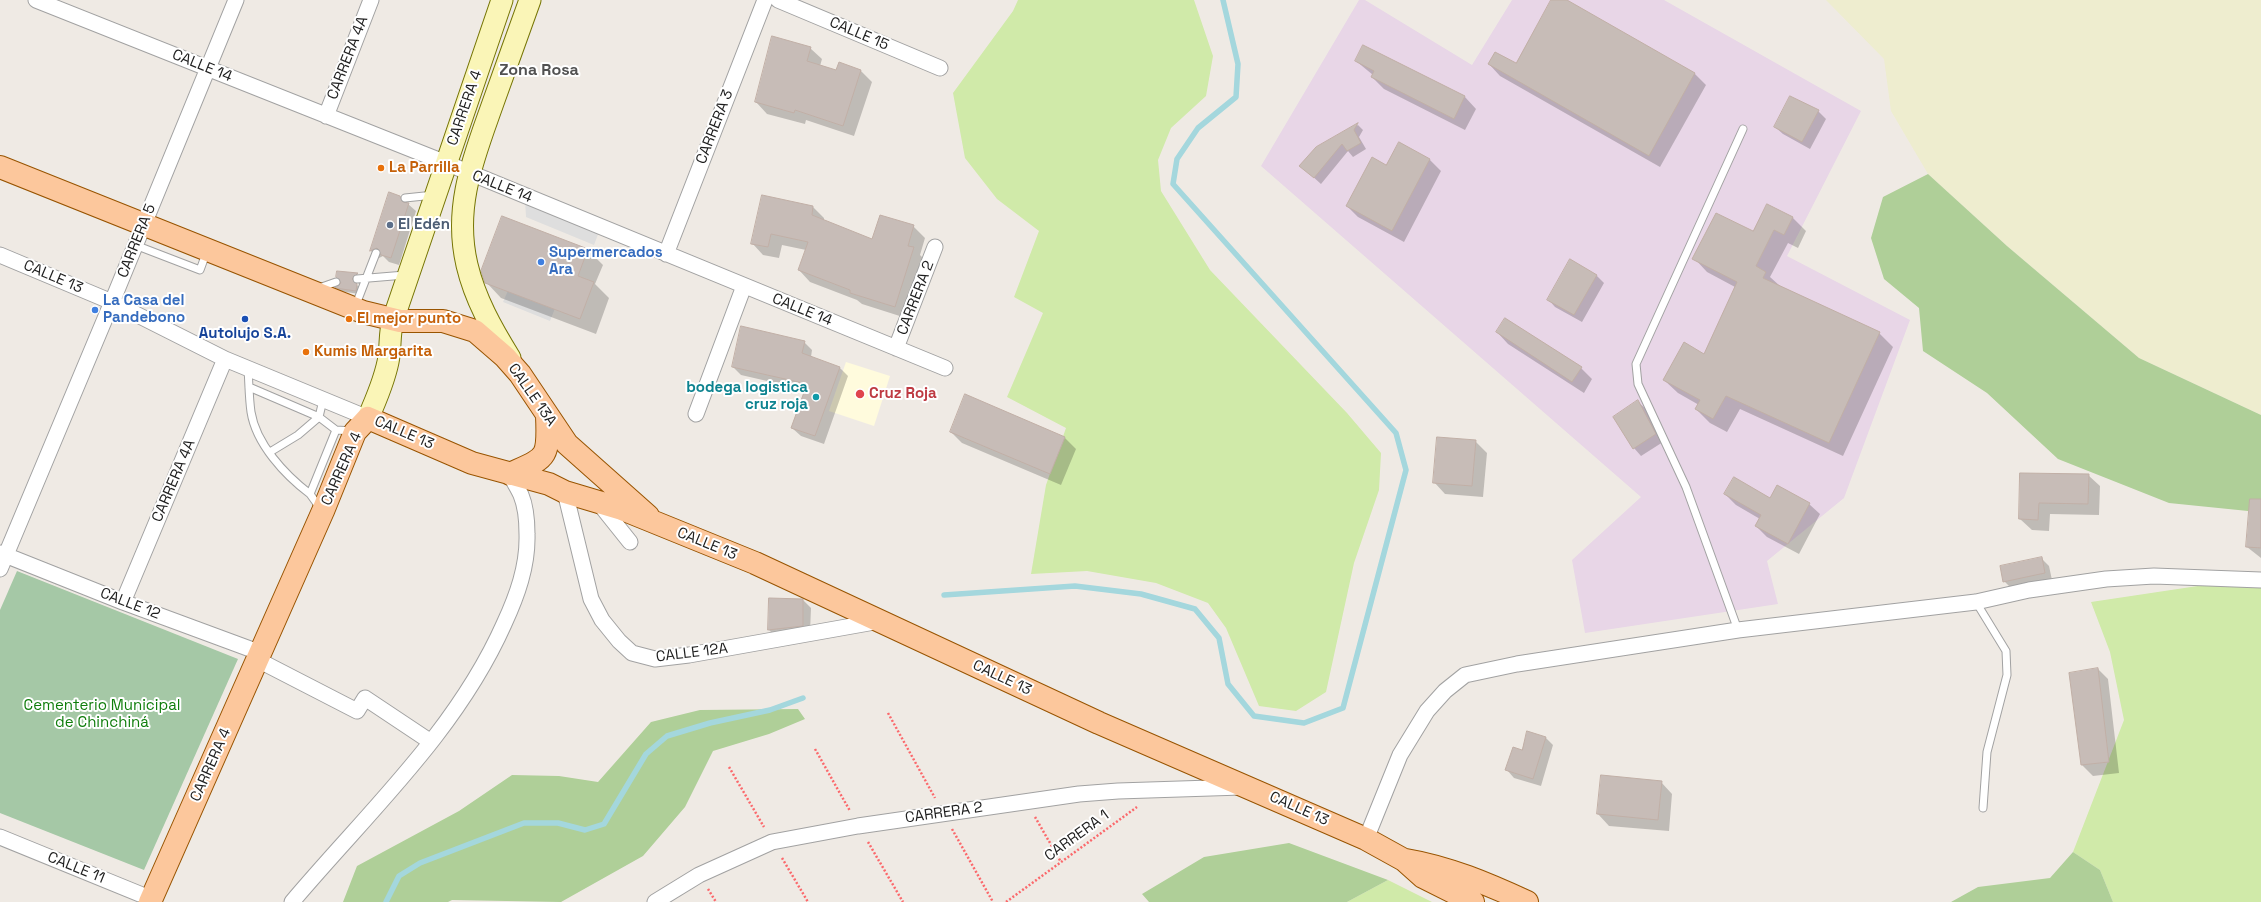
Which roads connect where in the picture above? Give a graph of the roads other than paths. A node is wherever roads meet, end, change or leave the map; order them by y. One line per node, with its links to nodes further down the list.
1 (36, 0): 9 (street, CALLE 14)
2 (236, 0): 9 (street, CARRERA 5)
3 (371, 0): 10 (street, CARRERA 4A)
4 (502, 0): 12 (main road, CARRERA 4)
5 (530, 0): 14 (main road, CARRERA 4)
6 (765, 0): 20 (street, CARRERA 3)
7 (778, 0): 8 (street, CALLE 15)
8 (940, 68)
9 (208, 69): 10 (street, CALLE 14); 17 (street, CARRERA 5)
10 (326, 116): 12 (street, CALLE 14)
11 (1743, 129): 56 (lane)
12 (446, 164): 14 (street, CALLE 14); 15 (main road, CARRERA 4)
13 (0, 167): 17 (main road, CALLE 13A)
14 (468, 173): 20 (street, CALLE 14); 35 (main road, CARRERA 4)
15 (436, 195): 16 (lane); 22 (main road, CARRERA 4)
16 (405, 198)
17 (139, 235): 27 (main road, CALLE 13A); 28 (street, CARRERA 5)
18 (935, 247): 31 (street, CARRERA 2)
19 (376, 253): 23 (lane)
20 (666, 254): 26 (street, CALLE 14)
21 (0, 255): 28 (street, CALLE 13)
22 (410, 275): 23 (lane); 30 (main road, CARRERA 4)
23 (366, 277): 24 (lane); 29 (lane)
24 (357, 279)
25 (336, 282): 27 (lane)
26 (744, 286): 31 (street, CALLE 14); 38 (street)
27 (310, 291): 29 (main road, CALLE 13A)
28 (112, 302): 32 (street, CALLE 13); 50 (street, CARRERA 5)
29 (359, 311): 30 (main road, CALLE 13A)
30 (393, 320): 35 (main road, CALLE 13A); 41 (main road, CARRERA 4)
31 (896, 348): 34 (street, CALLE 14)
32 (225, 359): 33 (street, CALLE 13); 53 (street, CARRERA 4A)
33 (248, 368): 36 (lane); 37 (street, CALLE 13)
34 (945, 368)
35 (520, 374): 39 (main road, CALLE 13A)
36 (249, 387): 40 (lane); 42 (lane)
37 (323, 400): 40 (lane); 41 (street, CALLE 13)
38 (696, 414)
39 (547, 416): 43 (main road); 48 (main road, CALLE 13A)
40 (319, 417): 41 (lane); 42 (lane)
41 (353, 426): 43 (main road, CALLE 13); 45 (lane); 47 (main road, CARRERA 4)
42 (270, 452): 45 (lane)
43 (510, 474): 44 (main road, CALLE 13); 58 (street)
44 (564, 492): 46 (main road, CALLE 13); 55 (street, CALLE 12A)
45 (310, 494): 47 (lane)
46 (598, 502): 48 (main road, CALLE 13); 49 (street)
47 (323, 511): 57 (main road, CARRERA 4)
48 (655, 522): 55 (main road, CALLE 13)
49 (630, 542)
50 (3, 554): 51 (street, CARRERA 5); 53 (street, CALLE 12)
51 (0, 569)
52 (2261, 580): 54 (street)
53 (123, 602): 57 (street, CALLE 12)
54 (1976, 602): 56 (street); 60 (lane)
55 (880, 621): 59 (main road, CALLE 13)
56 (1738, 630): 62 (street)
57 (259, 657): 58 (street, CALLE 12); 64 (main road, CARRERA 4)
58 (431, 742): 65 (street)
59 (1249, 787): 62 (main road, CALLE 13); 66 (street, CARRERA 2)
60 (1983, 808)
61 (0, 837): 64 (street, CALLE 11)
62 (1366, 838): 63 (main road, CALLE 13)
63 (1404, 860): 67 (main road); 68 (main road)
64 (151, 900)
65 (292, 902)
66 (655, 902)
67 (1473, 902)
68 (1527, 902)

